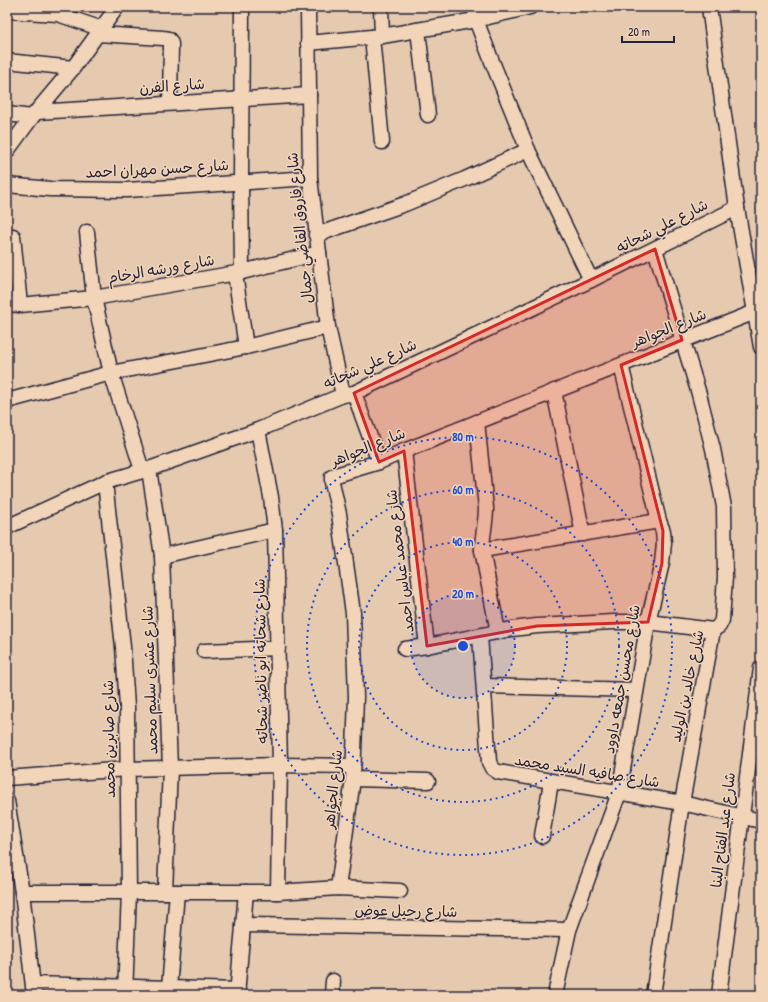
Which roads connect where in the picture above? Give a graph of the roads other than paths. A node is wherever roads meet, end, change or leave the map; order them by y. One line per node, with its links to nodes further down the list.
1 (117, 7): 11 (street)
2 (242, 7): 17 (street)
3 (308, 7): 13 (street, شارع فاروق القاضي جمال)
4 (381, 7): 12 (street)
5 (530, 7): 9 (street)
6 (709, 7): 28 (street)
7 (59, 10): 8 (street); 11 (street)
8 (7, 11)
9 (476, 14): 10 (street); 23 (street)
10 (418, 30): 12 (street); 21 (street)
11 (100, 32): 15 (street); 18 (street)
12 (377, 36): 13 (street); 22 (street)
13 (308, 42): 16 (street, شارع فاروق القاضي جمال)
14 (7, 61): 15 (street)
15 (73, 68): 20 (street)
16 (309, 95): 17 (street, شارع الفرن); 25 (street, شارع فاروق القاضي جمال)
17 (241, 99): 18 (street, شارع الفرن); 26 (street)
18 (170, 103): 20 (street, شارع الفرن)
19 (7, 114): 20 (street, شارع الفرن)
20 (34, 115): 24 (street)
21 (428, 115)
22 (382, 142)
23 (528, 150): 30 (street); 35 (street)
24 (7, 151)
25 (310, 178): 26 (street, شارع حسن مهران احمد); 30 (street, شارع فاروق القاضي جمال)
26 (241, 182): 27 (street, شارع حسن مهران احمد); 34 (street)
27 (7, 185)
28 (737, 208): 32 (street, شارع علي شحاته); 38 (street)
29 (87, 232): 36 (street, شارع عشرى سليم محمد)
30 (316, 235): 33 (street, شارع فاروق القاضي جمال)
31 (12, 236): 37 (street)
32 (655, 249): 35 (street, شارع علي شحاته); 40 (street, شارع خالد بن الوليد)
33 (319, 253): 34 (street, شارع ورشه الرخام); 39 (street, شارع فاروق القاضي جمال)
34 (238, 273): 36 (street, شارع ورشه الرخام); 41 (street)
35 (591, 280): 46 (street, شارع علي شحاته)
36 (94, 298): 37 (street, شارع ورشه الرخام); 44 (street, شارع عشرى سليم محمد)
37 (13, 304)
38 (755, 312): 40 (street, شارع الجواهر); 42 (street)
39 (328, 327): 41 (street); 46 (street, شارع فاروق القاضي جمال)
40 (682, 340): 43 (street, شارع الجواهر); 61 (street, شارع خالد بن الوليد)
41 (246, 347): 44 (street)
42 (761, 348)
43 (621, 365): 45 (street, شارع الجواهر); 54 (street, شارع محسن جمعه داوود)
44 (111, 373): 47 (street); 52 (street, شارع عشرى سليم محمد)
45 (554, 391): 48 (street, شارع الجواهر); 57 (street)
46 (348, 394): 49 (street, شارع علي شحاته); 51 (street, شارع فاروق القاضي جمال)
47 (7, 401)
48 (477, 422): 50 (street, شارع الجواهر); 58 (street)
49 (258, 430): 52 (street, شارع علي شحاته); 56 (street, شارع شحاته ابو ناصر شحاته)
50 (404, 450): 51 (street, شارع الجواهر); 64 (street, شارع محمد عباس احمد)
51 (379, 462): 74 (street, شارع الجواهر)
52 (146, 470): 53 (street, شارع علي شحاته); 59 (street, شارع عشرى سليم محمد)
53 (105, 482): 55 (street, شارع علي شحاته); 73 (street, شارع صابرين محمد)
54 (658, 521): 57 (street); 60 (street, شارع محسن جمعه داوود)
55 (7, 527)
56 (275, 530): 59 (street); 65 (street, شارع شحاته ابو ناصر شحاته)
57 (583, 534): 58 (street)
58 (482, 550): 62 (street)
59 (162, 556): 72 (street, شارع عشرى سليم محمد)
60 (648, 622): 61 (street); 62 (street); 70 (street, شارع محسن جمعه داوود)
61 (713, 630): 80 (street, شارع خالد بن الوليد)
62 (498, 632): 63 (street)
63 (480, 636): 64 (street); 69 (street, شارع صافيه السيد محمد)
64 (427, 646): 66 (street, شارع محمد عباس احمد)
65 (278, 648): 67 (street); 71 (street, شارع شحاته ابو ناصر شحاته)
66 (404, 649)
67 (204, 651)
68 (761, 668): 81 (street, شارع عبد الفتاح البنا)
69 (484, 686): 70 (street); 77 (street, شارع صافيه السيد محمد)
70 (636, 690): 78 (street, شارع محسن جمعه داوود)
71 (280, 765): 72 (street); 74 (street); 89 (street, شارع شحاته ابو ناصر شحاته)
72 (170, 768): 73 (street); 87 (street, شارع عشرى سليم محمد)
73 (127, 769): 75 (street); 86 (street, شارع صابرين محمد)
74 (353, 772): 76 (street); 84 (street, شارع الجواهر)
75 (7, 778)
76 (428, 781)
77 (551, 782): 78 (street, شارع صافيه السيد محمد); 83 (street)
78 (618, 793): 80 (street, شارع صافيه السيد محمد); 92 (street, شارع محسن جمعه داوود)
79 (7, 801): 85 (street)
80 (682, 804): 81 (street, شارع صافيه السيد محمد); 100 (street, شارع خالد بن الوليد)
81 (742, 817): 82 (street, شارع صافيه السيد محمد); 101 (street, شارع عبد الفتاح البنا)
82 (761, 821)
83 (542, 836)
84 (338, 888): 89 (street); 90 (street)
85 (22, 892): 86 (street); 95 (street)
86 (129, 892): 87 (street); 96 (street, شارع صابرين محمد)
87 (171, 892): 88 (street); 94 (street, شارع عشرى سليم محمد)
88 (246, 892): 89 (street); 91 (street)
89 (278, 892)
90 (400, 892)
91 (243, 925): 92 (street, شارع رحيل عوض); 97 (street)
92 (569, 930): 99 (street, شارع محسن جمعه داوود)
93 (333, 980): 98 (street)
94 (168, 988): 96 (street); 97 (street)
95 (33, 989): 96 (street)
96 (125, 991)
97 (238, 992)
98 (332, 995)
99 (555, 995)
100 (654, 995)
101 (719, 995)

